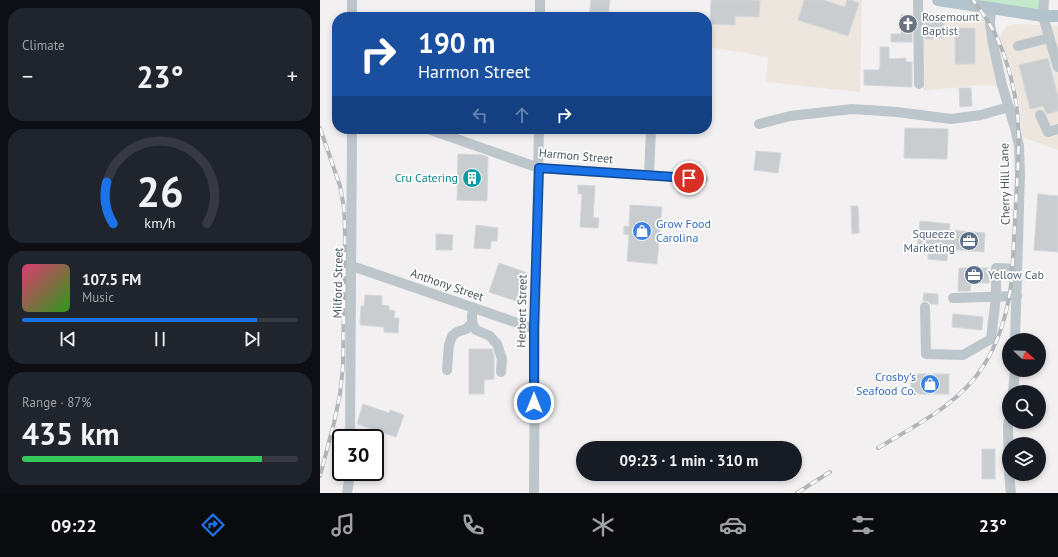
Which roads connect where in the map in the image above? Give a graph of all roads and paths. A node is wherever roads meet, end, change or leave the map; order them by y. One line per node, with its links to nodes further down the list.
1 (352, 0): 7 (street)
2 (540, 0): 8 (street)
3 (918, 0): 14 (street)
4 (938, 0): 6 (main road)
5 (1044, 0): 9 (street)
6 (991, 7): 9 (main road); 15 (street, Cherry Hill Lane)
7 (352, 12)
8 (540, 12)
9 (1043, 16): 10 (main road); 11 (street)
10 (1058, 16)
11 (1049, 38): 12 (street); 13 (street)
12 (1018, 46)
13 (1058, 67)
14 (919, 84)
15 (1009, 107): 17 (street); 27 (street, Cherry Hill Lane)
16 (1040, 115): 18 (street)
17 (759, 124)
18 (1058, 129)
19 (352, 134): 26 (street, Milford Street)
20 (442, 134): 23 (street, Harmon Street)
21 (539, 134): 23 (street, Herbert Street)
22 (651, 134): 24 (street)
23 (539, 168): 24 (street, Harmon Street); 34 (street, Herbert Street)
24 (649, 176): 25 (street, Harmon Street)
25 (703, 179)
26 (352, 266): 32 (street, Anthony Street); 38 (street, Milford Street)
27 (1017, 269): 28 (street); 29 (street, Cherry Hill Lane)
28 (996, 296): 29 (street); 30 (street); 31 (street)
29 (1017, 296): 35 (street, Cherry Hill Lane)
30 (953, 298)
31 (925, 307)
32 (474, 308): 33 (street); 34 (street, Anthony Street)
33 (472, 323): 36 (street); 37 (street)
34 (534, 328): 42 (street, Herbert Street)
35 (1016, 333)
36 (447, 370)
37 (501, 372)
38 (350, 429)
39 (349, 481): 41 (street)
40 (1010, 481): 43 (street)
41 (347, 493)
42 (534, 493)
43 (1011, 493)

